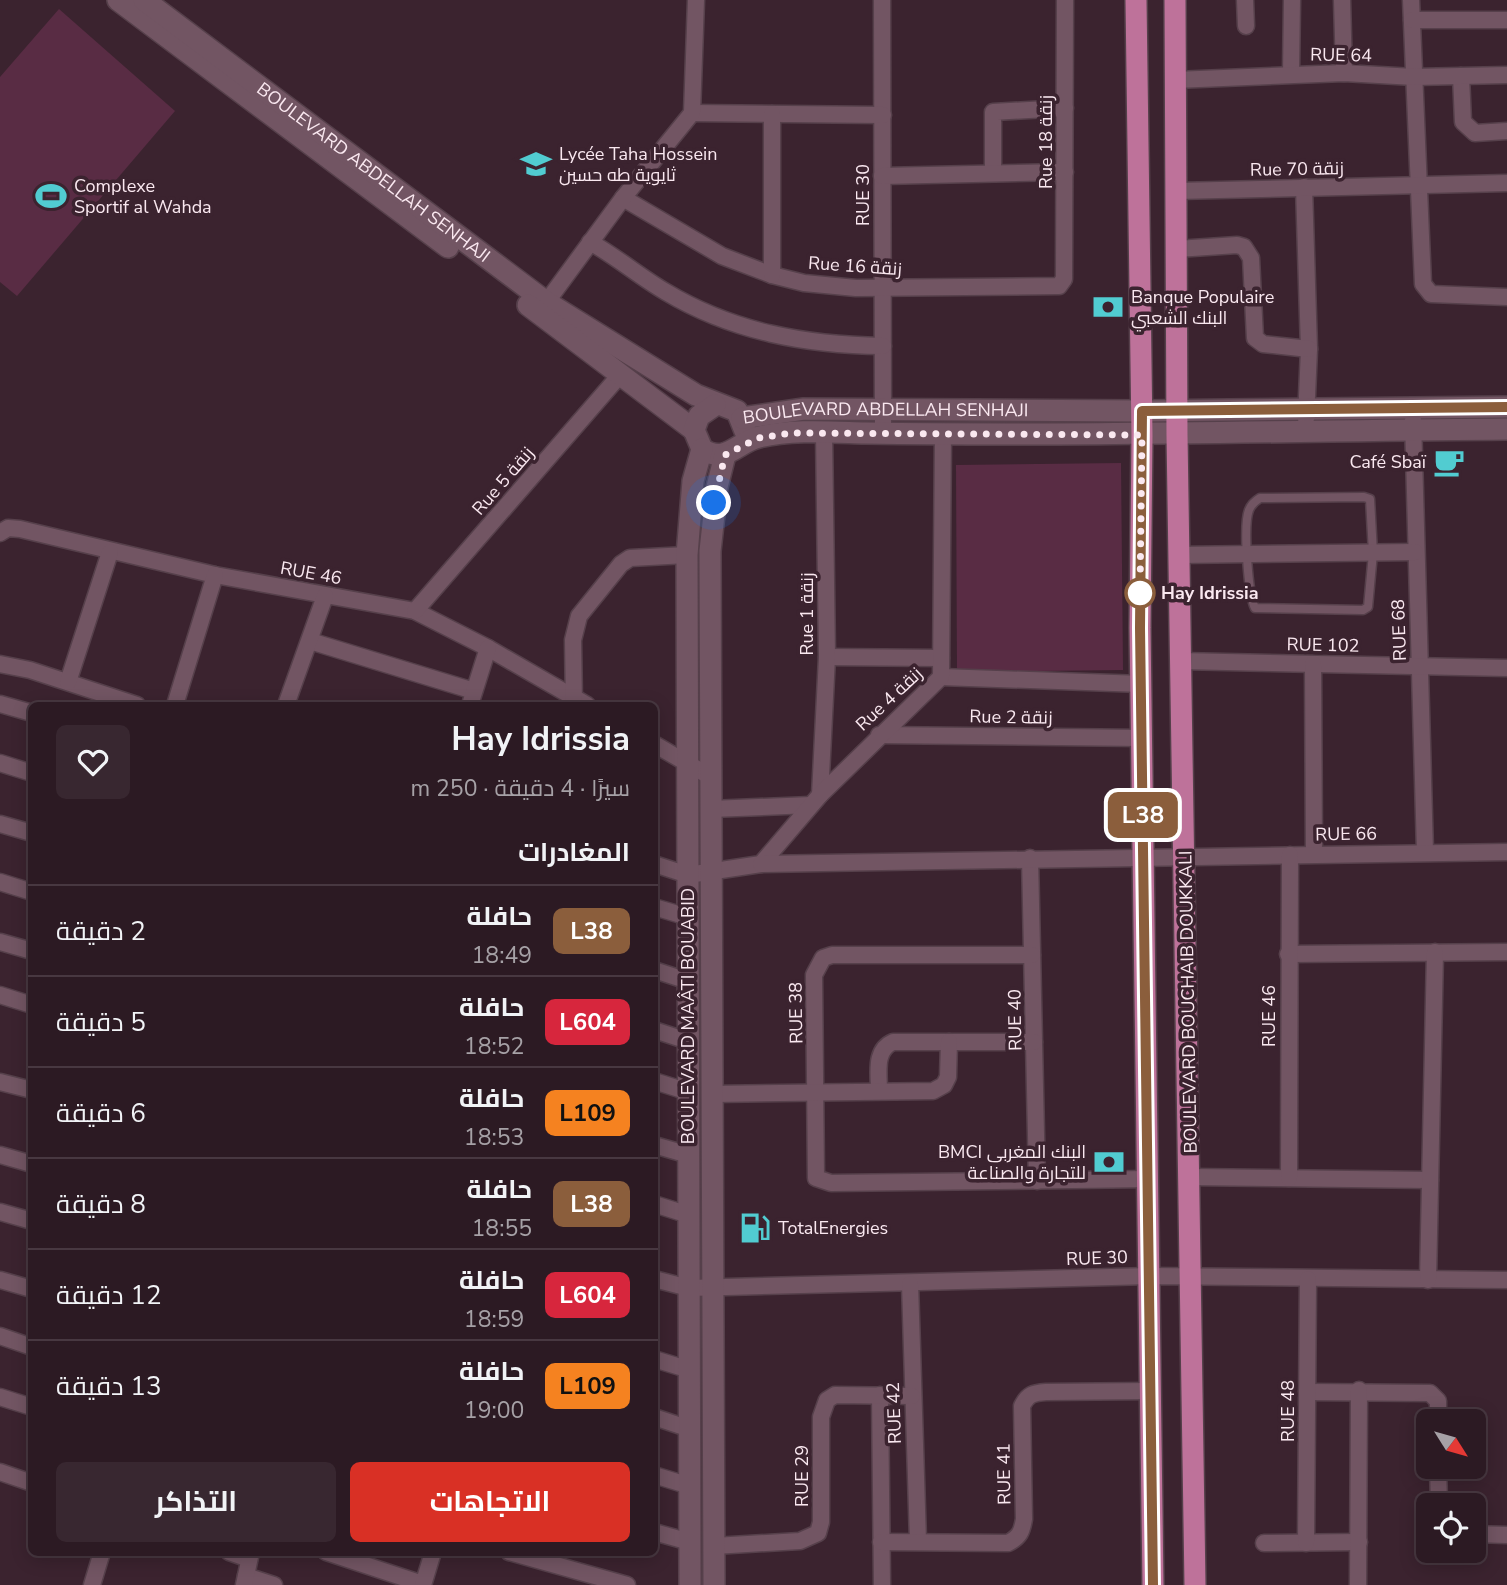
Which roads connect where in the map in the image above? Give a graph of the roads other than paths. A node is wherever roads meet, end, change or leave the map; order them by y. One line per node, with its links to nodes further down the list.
1 (118, 0): 40 (street, BOULEVARD ABDELLAH SENHAJI)
2 (144, 0): 40 (street, BOULEVARD ABDELLAH SENHAJI)
3 (696, 0): 22 (street)
4 (883, 0): 24 (street, RUE 30)
5 (1065, 0): 21 (street, Rue 18 زنقة)
6 (1136, 0): 50 (main road)
7 (1175, 0): 20 (main road, BOULEVARD BOUCHAIB DOUKKALI)
8 (1245, 0): 14 (street)
9 (1292, 0): 16 (street)
10 (1342, 0): 15 (street)
11 (1411, 0): 12 (street)
12 (1412, 20): 13 (street); 19 (street)
13 (1507, 20)
14 (1245, 26)
15 (1344, 73): 16 (street, RUE 64); 19 (street, RUE 64)
16 (1291, 74): 20 (street, RUE 64)
17 (1507, 75): 18 (street, RUE 64)
18 (1461, 76): 19 (street, RUE 64); 25 (street)
19 (1414, 77): 30 (street)
20 (1175, 80): 32 (main road, BOULEVARD BOUCHAIB DOUKKALI)
21 (1065, 108): 26 (street, Rue 18 زنقة); 27 (street)
22 (692, 113): 23 (street); 33 (street)
23 (772, 114): 24 (street); 36 (street)
24 (883, 115): 28 (street, RUE 30)
25 (1507, 131)
26 (1065, 172): 27 (street); 37 (street, Rue 18 زنقة)
27 (993, 173): 28 (street)
28 (882, 176): 38 (street, RUE 30)
29 (1507, 183): 30 (street, Rue 70 زنقة)
30 (1419, 186): 31 (street, Rue 70 زنقة); 39 (street)
31 (1304, 187): 32 (street, Rue 70 زنقة); 42 (street)
32 (1177, 191): 35 (main road, BOULEVARD BOUCHAIB DOUKKALI)
33 (623, 198): 34 (street); 36 (street, Rue 16 زنقة)
34 (590, 242): 40 (street); 41 (street)
35 (1177, 249): 42 (street); 48 (main road, BOULEVARD BOUCHAIB DOUKKALI)
36 (772, 275): 38 (street, Rue 16 زنقة)
37 (1062, 284): 38 (street, Rue 16 زنقة)
38 (883, 289): 41 (street, RUE 30)
39 (1507, 297)
40 (542, 308): 43 (street, BOULEVARD ABDELLAH SENHAJI); 44 (street, BOULEVARD ABDELLAH SENHAJI)
41 (883, 346): 49 (street, RUE 30)
42 (1309, 349): 47 (street)
43 (620, 375): 60 (street, BOULEVARD ABDELLAH SENHAJI); 71 (street, Rue 5 زنقة)
44 (715, 405): 51 (street, BOULEVARD ABDELLAH SENHAJI); 60 (street, BOULEVARD MAÂTI BOUABID)
45 (1413, 407): 46 (street, BOULEVARD ABDELLAH SENHAJI); 47 (street, BOULEVARD ABDELLAH SENHAJI); 53 (street, RUE 68)
46 (1507, 407)
47 (1307, 408): 48 (street, BOULEVARD ABDELLAH SENHAJI); 55 (street)
48 (1179, 410): 50 (street, BOULEVARD ABDELLAH SENHAJI); 59 (main road, BOULEVARD BOUCHAIB DOUKKALI)
49 (883, 411): 50 (street, BOULEVARD ABDELLAH SENHAJI); 51 (street, BOULEVARD ABDELLAH SENHAJI); 56 (street, RUE 30)
50 (1142, 411): 58 (main road)
51 (742, 418): 61 (street, BOULEVARD MAÂTI BOUABID)
52 (1507, 429): 53 (street, BOULEVARD ABDELLAH SENHAJI)
53 (1414, 430): 55 (street, BOULEVARD ABDELLAH SENHAJI); 64 (street, RUE 68)
54 (824, 432): 56 (street, BOULEVARD ABDELLAH SENHAJI); 61 (street, BOULEVARD ABDELLAH SENHAJI); 74 (street, Rue 1 زنقة)
55 (1305, 432): 59 (street, BOULEVARD ABDELLAH SENHAJI)
56 (883, 433): 57 (street, BOULEVARD ABDELLAH SENHAJI)
57 (943, 433): 58 (street, BOULEVARD ABDELLAH SENHAJI); 75 (street, Rue 4 زنقة)
58 (1142, 435): 59 (street, BOULEVARD ABDELLAH SENHAJI); 83 (main road)
59 (1177, 435): 68 (main road, BOULEVARD BOUCHAIB DOUKKALI)
60 (697, 439): 61 (street, BOULEVARD ABDELLAH SENHAJI); 67 (street, BOULEVARD MAÂTI BOUABID)
61 (733, 450): 98 (street, BOULEVARD MAÂTI BOUABID)
62 (4, 530): 63 (street, RUE 46)
63 (110, 552): 69 (street, RUE 46); 82 (street)
64 (1415, 552): 65 (street); 79 (street, RUE 68)
65 (1373, 553): 66 (street); 66 (lane); 66 (lane)
66 (1248, 554): 68 (street)
67 (687, 555): 89 (street); 96 (street, BOULEVARD MAÂTI BOUABID)
68 (1179, 555): 76 (main road, BOULEVARD BOUCHAIB DOUKKALI)
69 (215, 575): 70 (street, RUE 46); 86 (street)
70 (325, 596): 71 (street, RUE 46); 72 (street)
71 (415, 611): 73 (street, RUE 46)
72 (310, 642): 84 (street); 87 (street)
73 (488, 648): 84 (street); 88 (street, RUE 46)
74 (827, 657): 75 (street); 99 (street, Rue 1 زنقة)
75 (941, 658): 81 (street, Rue 4 زنقة)
76 (1180, 662): 78 (street, RUE 102); 107 (main road, BOULEVARD BOUCHAIB DOUKKALI)
77 (0, 664): 82 (street)
78 (1313, 664): 79 (street, RUE 102); 105 (street)
79 (1419, 666): 80 (street, RUE 102); 103 (street, RUE 68)
80 (1507, 668)
81 (941, 677): 83 (street); 92 (street, Rue 4 زنقة)
82 (68, 682): 85 (street)
83 (1142, 684): 93 (main road)
84 (472, 698)
85 (128, 702)
86 (176, 702)
87 (287, 702)
88 (577, 702)
89 (579, 702)
90 (0, 704): 91 (street)
91 (28, 712)
92 (879, 735): 93 (street, Rue 2 زنقة); 99 (street, Rue 4 زنقة)
93 (1142, 738): 109 (main road)
94 (658, 746): 96 (street)
95 (0, 763): 97 (street)
96 (688, 764): 98 (street); 113 (street, BOULEVARD MAÂTI BOUABID)
97 (28, 772)
98 (711, 777): 100 (street, BOULEVARD MAÂTI BOUABID)
99 (816, 800): 100 (street); 110 (street, Rue 4 زنقة)
100 (711, 808): 112 (street, BOULEVARD MAÂTI BOUABID)
101 (0, 824): 102 (street)
102 (28, 832)
103 (1424, 852): 104 (street, RUE 66); 105 (street, RUE 66)
104 (1507, 852)
105 (1314, 854): 106 (street, RUE 66)
106 (1290, 855): 107 (street, RUE 66); 122 (street, RUE 46)
107 (1186, 857): 109 (street, RUE 66); 143 (main road, BOULEVARD BOUCHAIB DOUKKALI)
108 (1030, 858): 109 (street, RUE 66); 110 (street, RUE 66); 123 (street, RUE 40)
109 (1143, 858): 145 (main road)
110 (761, 864): 112 (street)
111 (658, 865): 113 (street)
112 (713, 869): 113 (street); 138 (street, BOULEVARD MAÂTI BOUABID)
113 (688, 874): 117 (street, BOULEVARD MAÂTI BOUABID)
114 (0, 882): 115 (street)
115 (28, 890)
116 (658, 908): 117 (street)
117 (688, 917): 125 (street, BOULEVARD MAÂTI BOUABID)
118 (0, 942): 119 (street)
119 (28, 950)
120 (1435, 952): 121 (street); 122 (street); 146 (street)
121 (1507, 952)
122 (1288, 954): 144 (street, RUE 46)
123 (1032, 955): 131 (street, RUE 40); 135 (street, RUE 38)
124 (658, 971): 125 (street)
125 (688, 981): 129 (street, BOULEVARD MAÂTI BOUABID)
126 (0, 995): 127 (street)
127 (28, 1004)
128 (658, 1031): 129 (street)
129 (688, 1041): 137 (street, BOULEVARD MAÂTI BOUABID)
130 (949, 1042): 131 (street); 136 (street); 136 (street)
131 (1034, 1042): 147 (street, RUE 40)
132 (0, 1082): 134 (street)
133 (658, 1082): 137 (street)
134 (28, 1089)
135 (817, 1091): 136 (street); 138 (street); 147 (street, RUE 38)
136 (878, 1091)
137 (689, 1092): 141 (street, BOULEVARD MAÂTI BOUABID)
138 (712, 1094): 162 (street, BOULEVARD MAÂTI BOUABID)
139 (658, 1146): 141 (street)
140 (0, 1155): 142 (street)
141 (689, 1155): 150 (street, BOULEVARD MAÂTI BOUABID)
142 (28, 1163)
143 (1191, 1177): 144 (street); 153 (main road, BOULEVARD BOUCHAIB DOUKKALI)
144 (1289, 1178): 146 (street)
145 (1149, 1179): 147 (street); 152 (main road)
146 (1430, 1180): 157 (street)
147 (1037, 1181)
148 (658, 1205): 150 (street)
149 (0, 1212): 151 (street)
150 (689, 1215): 161 (street, BOULEVARD MAÂTI BOUABID)
151 (28, 1220)
152 (1150, 1276): 153 (street, RUE 30); 159 (street, RUE 30); 168 (main road)
153 (1192, 1276): 154 (street, RUE 30); 205 (main road, BOULEVARD BOUCHAIB DOUKKALI)
154 (1308, 1279): 157 (street, RUE 30); 169 (street, RUE 48)
155 (0, 1280): 160 (street)
156 (658, 1280): 161 (street, RUE 30)
157 (1428, 1280): 158 (street, RUE 30)
158 (1507, 1280)
159 (910, 1284): 162 (street, RUE 30); 171 (street, RUE 42)
160 (28, 1288)
161 (689, 1288): 162 (street, RUE 30); 166 (street, BOULEVARD MAÂTI BOUABID)
162 (713, 1288): 190 (street, BOULEVARD MAÂTI BOUABID)
163 (0, 1336): 164 (street)
164 (28, 1346)
165 (658, 1360): 166 (street)
166 (690, 1370): 176 (street, BOULEVARD MAÂTI BOUABID)
167 (1359, 1390): 169 (street); 174 (street); 187 (street)
168 (1150, 1391): 184 (street, RUE 41); 204 (main road)
169 (1307, 1392): 189 (street, RUE 48)
170 (880, 1395): 171 (street, RUE 29); 186 (street, RUE 42); 190 (street, RUE 29)
171 (912, 1396): 184 (street, RUE 42)
172 (0, 1397): 173 (street)
173 (28, 1406)
174 (1438, 1409)
175 (658, 1419): 176 (street)
176 (690, 1429): 180 (street, BOULEVARD MAÂTI BOUABID)
177 (0, 1472): 179 (street)
178 (658, 1476): 180 (street)
179 (28, 1482)
180 (690, 1486): 185 (street, BOULEVARD MAÂTI BOUABID)
181 (658, 1533): 185 (street)
182 (1486, 1534): 183 (street)
183 (1507, 1535)
184 (918, 1541): 186 (street, RUE 41)
185 (690, 1542): 201 (street, BOULEVARD MAÂTI BOUABID)
186 (881, 1542): 203 (street, RUE 42)
187 (1359, 1542): 189 (street); 206 (street)
188 (1264, 1543): 189 (street)
189 (1306, 1543)
190 (714, 1546): 202 (street, BOULEVARD MAÂTI BOUABID)
191 (101, 1556): 198 (street)
192 (250, 1556): 196 (street)
193 (338, 1556): 197 (street)
194 (432, 1556): 197 (street)
195 (523, 1556): 200 (street)
196 (245, 1581): 199 (street)
197 (423, 1584)
198 (92, 1585)
199 (274, 1585)
200 (627, 1585)
201 (690, 1585)
202 (714, 1585)
203 (882, 1585)
204 (1153, 1585)
205 (1195, 1585)
206 (1358, 1585)

